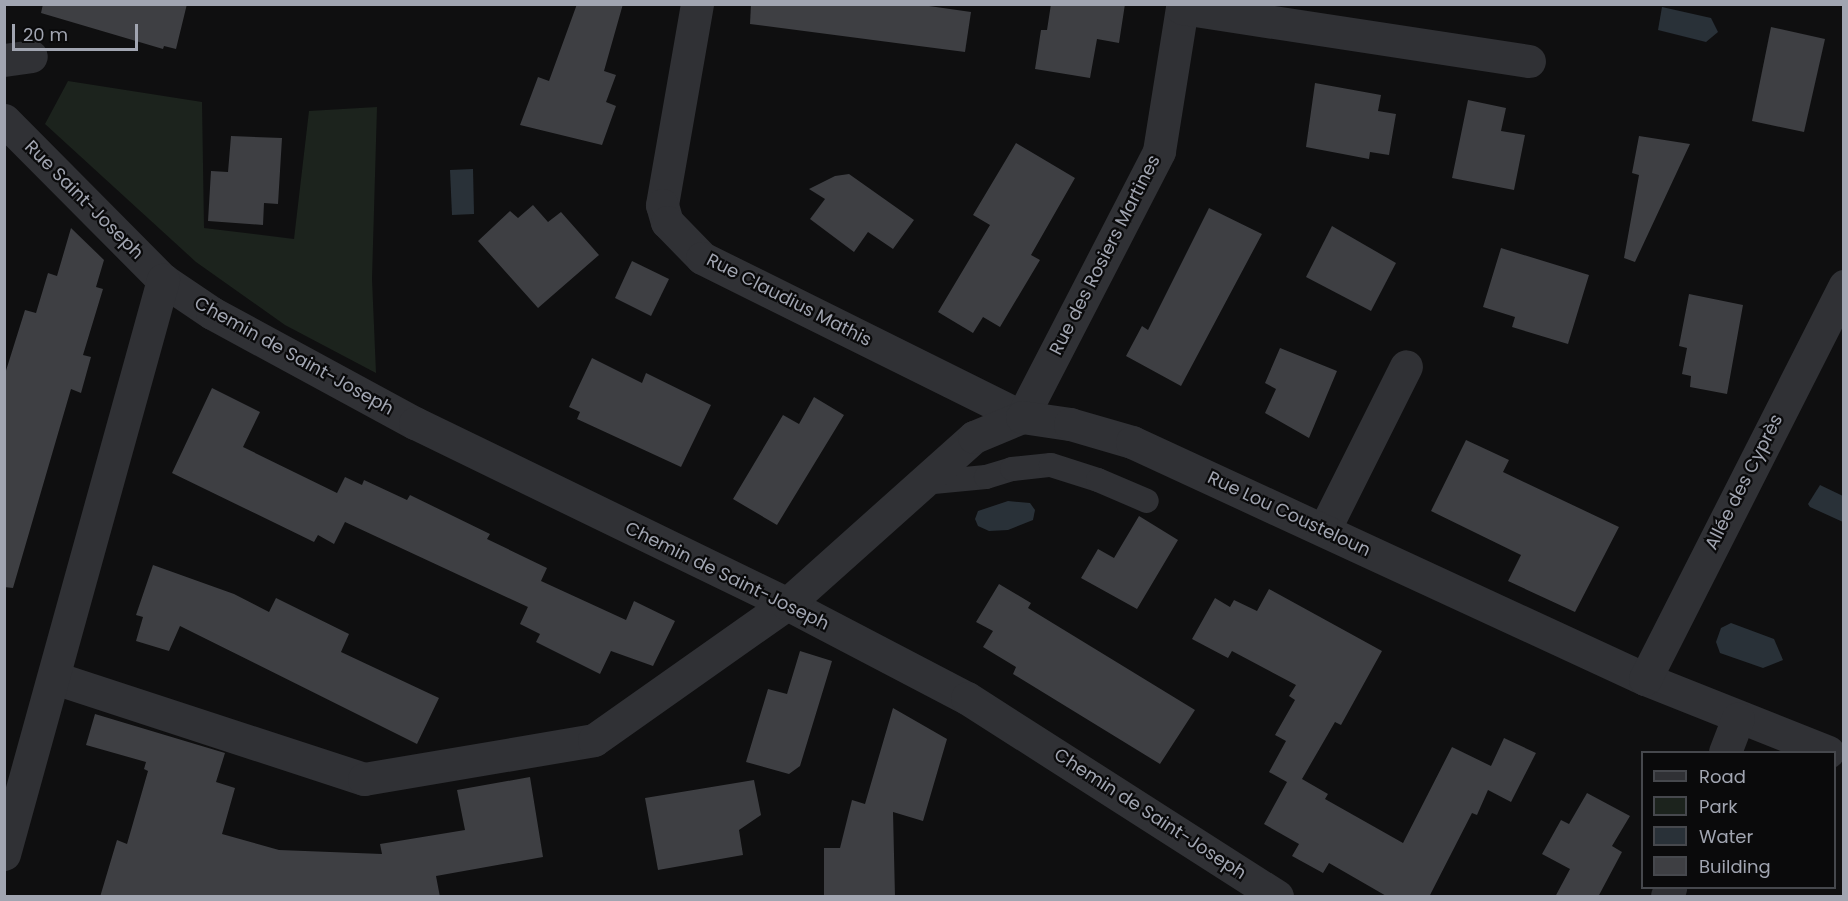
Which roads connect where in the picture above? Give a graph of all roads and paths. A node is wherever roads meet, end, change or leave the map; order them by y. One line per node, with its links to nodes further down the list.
1 (697, 4): 7 (street, Rue Claudius Mathis)
2 (1529, 61): 7 (street, Rue des Rosiers Martines)
3 (4, 120): 4 (street, Rue Saint-Joseph)
4 (163, 280): 11 (street, Chemin de Saint-Joseph); 12 (street)
5 (1844, 286): 13 (street, Allée des Cyprès)
6 (1406, 366): 10 (street)
7 (1022, 417): 8 (street); 10 (street, Rue Lou Cousteloun)
8 (923, 483): 9 (lane); 11 (street)
9 (1147, 501)
10 (1324, 530): 13 (street, Rue Lou Cousteloun)
11 (787, 604): 12 (street); 18 (street, Chemin de Saint-Joseph)
12 (55, 678): 17 (street)
13 (1645, 679): 14 (street, Rue Lou Cousteloun)
14 (1738, 718): 15 (street); 16 (street, Rue Lou Cousteloun)
15 (1726, 751)
16 (1823, 751)
17 (4, 854)
18 (1277, 897)

